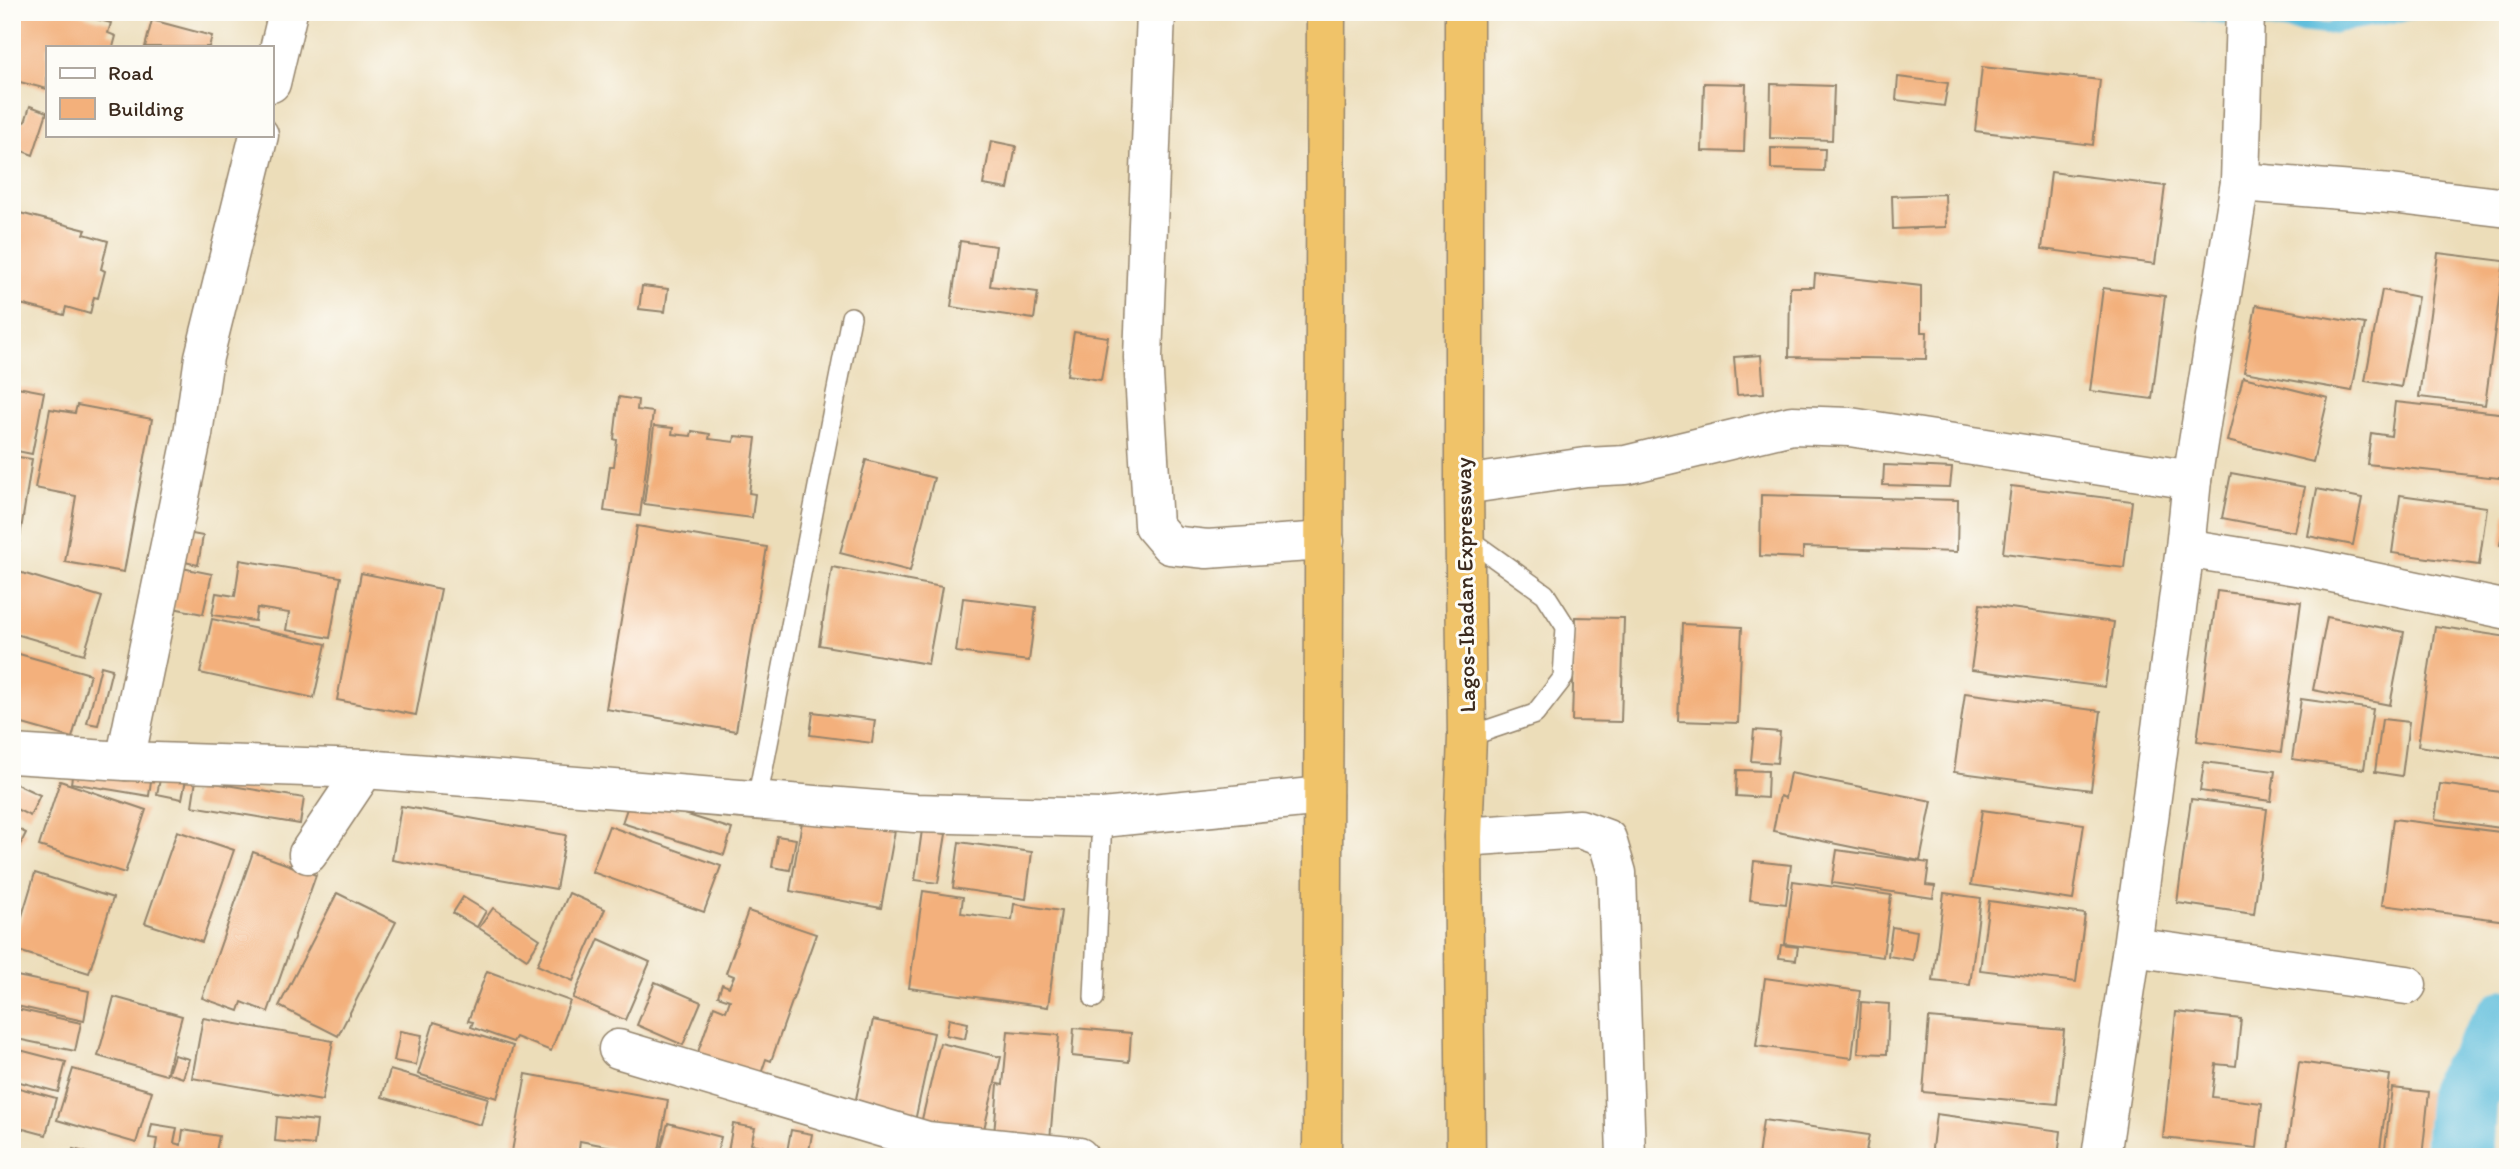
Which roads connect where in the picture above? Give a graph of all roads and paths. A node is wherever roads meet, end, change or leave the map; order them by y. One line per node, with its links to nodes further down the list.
1 (288, 12): 6 (street)
2 (1156, 12): 14 (street)
3 (1326, 12): 14 (highway)
4 (1464, 12): 12 (highway, Lagos-Ibadan Expressway)
5 (2244, 26): 8 (street)
6 (273, 75)
7 (259, 136): 19 (street)
8 (2240, 182): 9 (street); 11 (street)
9 (2508, 208)
10 (851, 317): 22 (lane)
11 (2192, 480): 12 (street); 15 (street)
12 (1464, 485): 13 (highway, Lagos-Ibadan Expressway)
13 (1464, 536): 17 (highway, Lagos-Ibadan Expressway); 17 (lane)
14 (1325, 541): 21 (highway)
15 (2185, 548): 16 (street); 26 (street)
16 (2508, 610)
17 (1467, 737): 24 (highway, Lagos-Ibadan Expressway)
18 (12, 754): 19 (street)
19 (125, 761): 20 (street)
20 (365, 769): 22 (street); 25 (street)
21 (1322, 796): 23 (street); 31 (highway)
22 (757, 800): 23 (street)
23 (1102, 818): 28 (lane)
24 (1463, 837): 32 (highway, Lagos-Ibadan Expressway); 33 (street)
25 (308, 854)
26 (2132, 947): 27 (street); 34 (street)
27 (2407, 985)
28 (1094, 998)
29 (618, 1049): 30 (street)
30 (1079, 1157)
31 (1322, 1157)
32 (1466, 1157)
33 (1626, 1157)
34 (2101, 1157)

